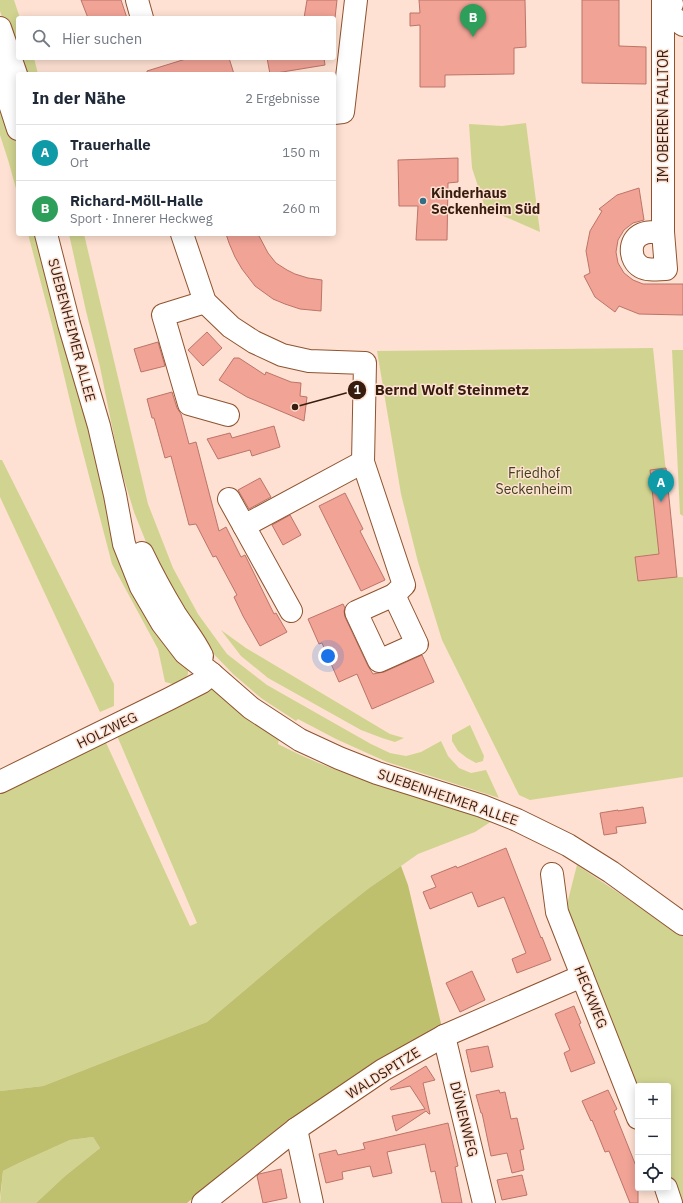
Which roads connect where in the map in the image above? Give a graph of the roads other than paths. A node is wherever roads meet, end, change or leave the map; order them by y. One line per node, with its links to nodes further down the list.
1 (137, 0): 4 (street)
2 (356, 0): 9 (street)
3 (668, 3): 5 (street); 12 (street, IM OBEREN FALLTOR)
4 (141, 16)
5 (683, 25)
6 (0, 28): 8 (street)
7 (0, 73): 11 (street)
8 (16, 74)
9 (340, 79): 10 (street)
10 (339, 112)
11 (16, 123)
12 (663, 232)
13 (47, 236): 18 (street, SUEBENHEIMER ALLEE)
14 (62, 236): 18 (street, SUEBENHEIMER ALLEE)
15 (183, 236): 16 (street)
16 (205, 302): 17 (street); 19 (street)
17 (228, 415)
18 (99, 426): 24 (street, SUEBENHEIMER ALLEE)
19 (363, 462): 21 (street); 22 (street)
20 (229, 499): 21 (street)
21 (244, 526): 23 (street)
22 (394, 595)
23 (291, 611)
24 (212, 674): 25 (street, HOLZWEG); 27 (street, SUEBENHEIMER ALLEE)
25 (0, 782)
26 (552, 874): 28 (street, HECKWEG)
27 (683, 924)
28 (582, 976): 29 (street, WALDSPITZE); 30 (street, HECKWEG)
29 (444, 1036): 31 (street, WALDSPITZE); 35 (street, DÜNENWEG)
30 (635, 1110)
31 (296, 1129): 33 (street, WALDSPITZE); 34 (street)
32 (667, 1191): 36 (street)
33 (203, 1203)
34 (312, 1203)
35 (484, 1203)
36 (671, 1203)

